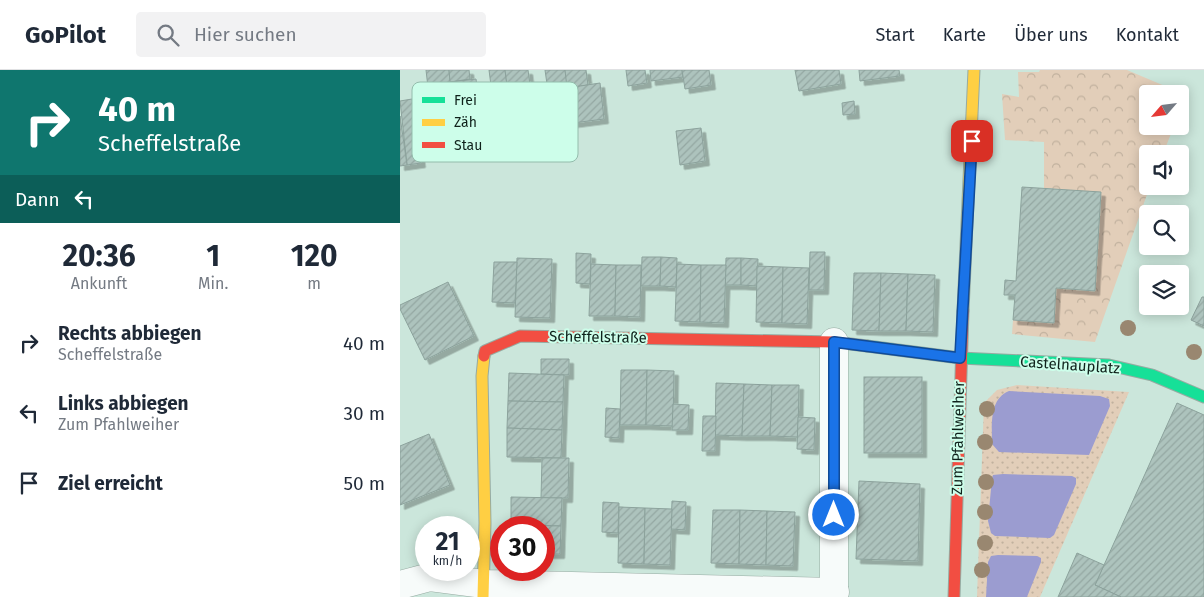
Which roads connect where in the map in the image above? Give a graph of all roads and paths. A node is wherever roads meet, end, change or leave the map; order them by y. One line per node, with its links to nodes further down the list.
1 (974, 70): 3 (street, Zum Pfahlweiher)
2 (834, 342): 3 (street, Scheffelstraße); 6 (street, Scheffelstraße); 7 (street)
3 (960, 358): 4 (street, Castelnauplatz); 8 (street, Zum Pfahlweiher)
4 (1204, 397)
5 (400, 585): 6 (street)
6 (483, 590): 7 (street)
7 (834, 595)
8 (954, 597)

